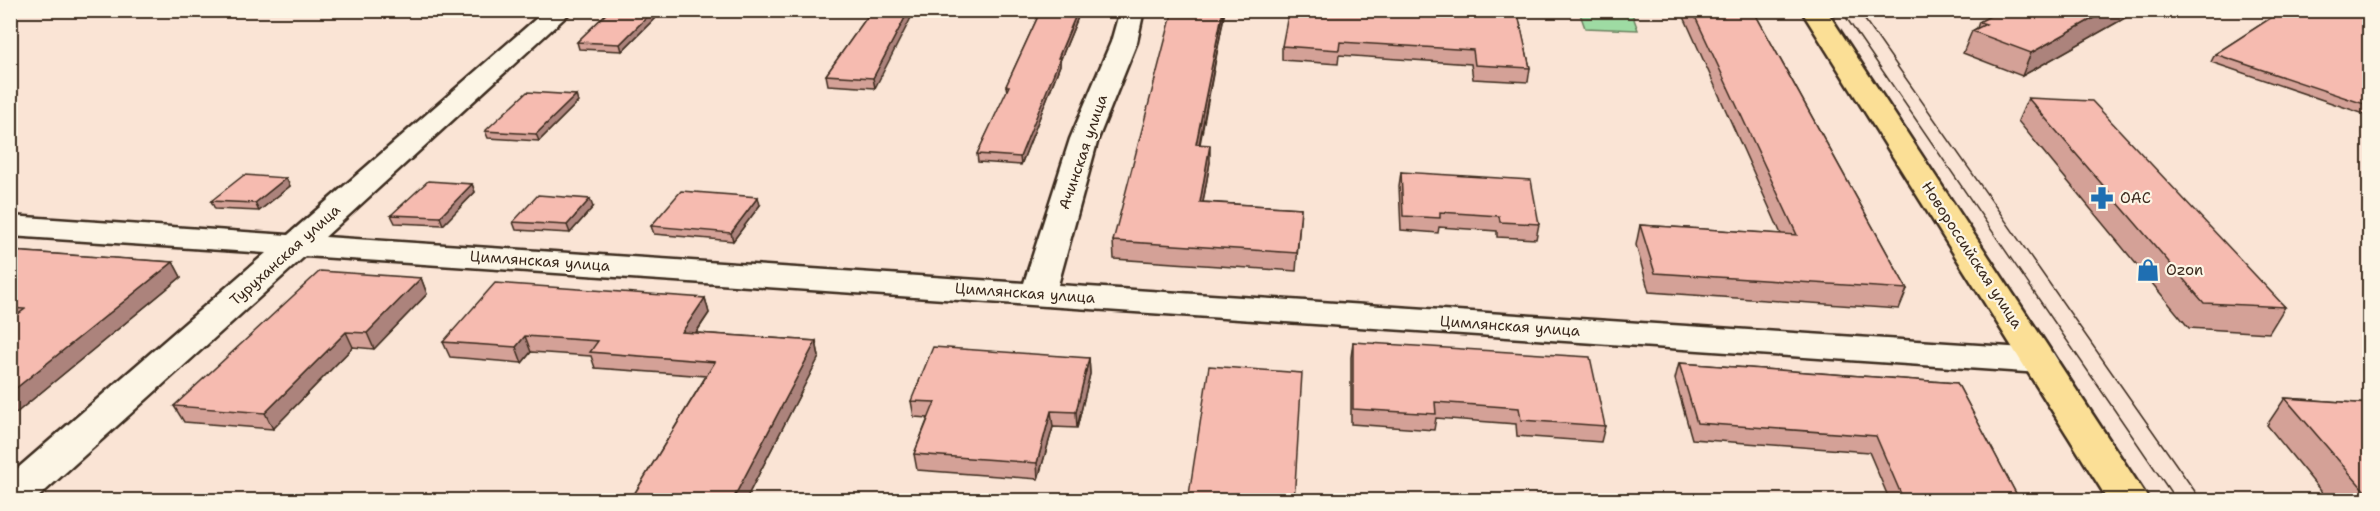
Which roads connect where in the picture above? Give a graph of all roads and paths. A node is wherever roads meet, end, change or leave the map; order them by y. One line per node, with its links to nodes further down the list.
1 (561, 10): 5 (street, Туруханская улица)
2 (1132, 10): 6 (street, Ачинская улица)
3 (1813, 10): 7 (main road, Новороссийская улица)
4 (10, 226): 5 (street, Цимлянская улица)
5 (297, 244): 6 (street, Цимлянская улица); 8 (street, Туруханская улица)
6 (1038, 294): 7 (street, Цимлянская улица)
7 (2040, 361): 9 (main road, Новороссийская улица)
8 (10, 499)
9 (2129, 501)

